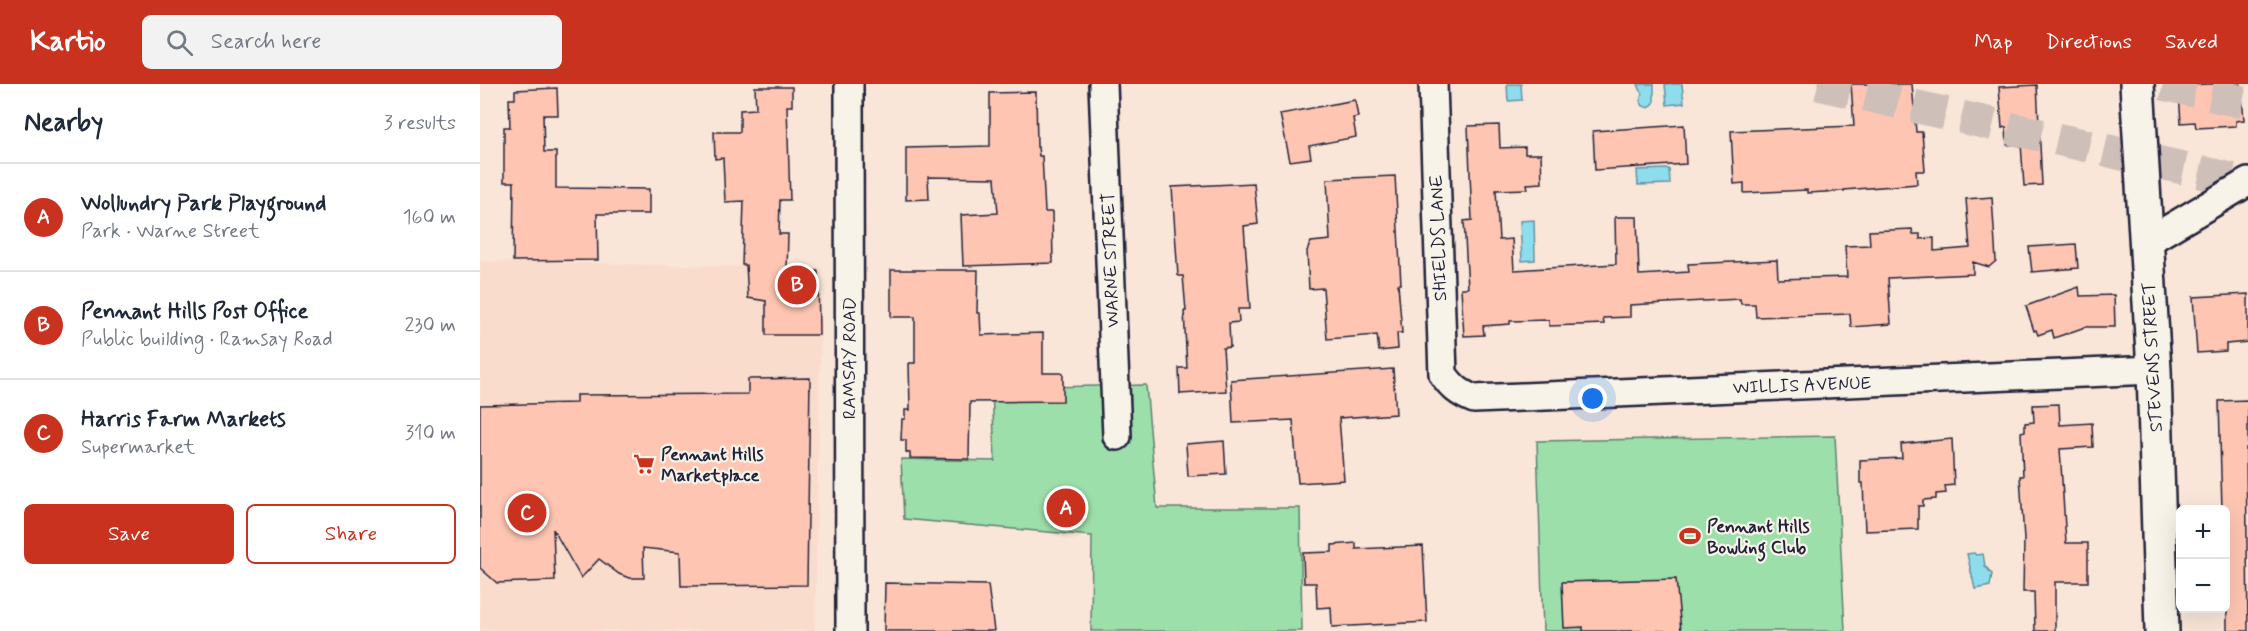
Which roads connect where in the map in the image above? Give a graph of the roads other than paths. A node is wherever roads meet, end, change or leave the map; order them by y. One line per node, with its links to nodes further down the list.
1 (849, 84): 10 (street, RAMSAY ROAD)
2 (1103, 84): 9 (street, WARNE STREET)
3 (1433, 84): 8 (street, SHIELDS LANE)
4 (2137, 84): 6 (street, STEVENS STREET)
5 (2248, 182): 6 (street)
6 (2145, 243): 7 (street, STEVENS STREET)
7 (2154, 370): 8 (street, WILLIS AVENUE); 11 (street, STEVENS STREET)
8 (1453, 389)
9 (1117, 436)
10 (850, 631)
11 (2162, 631)

